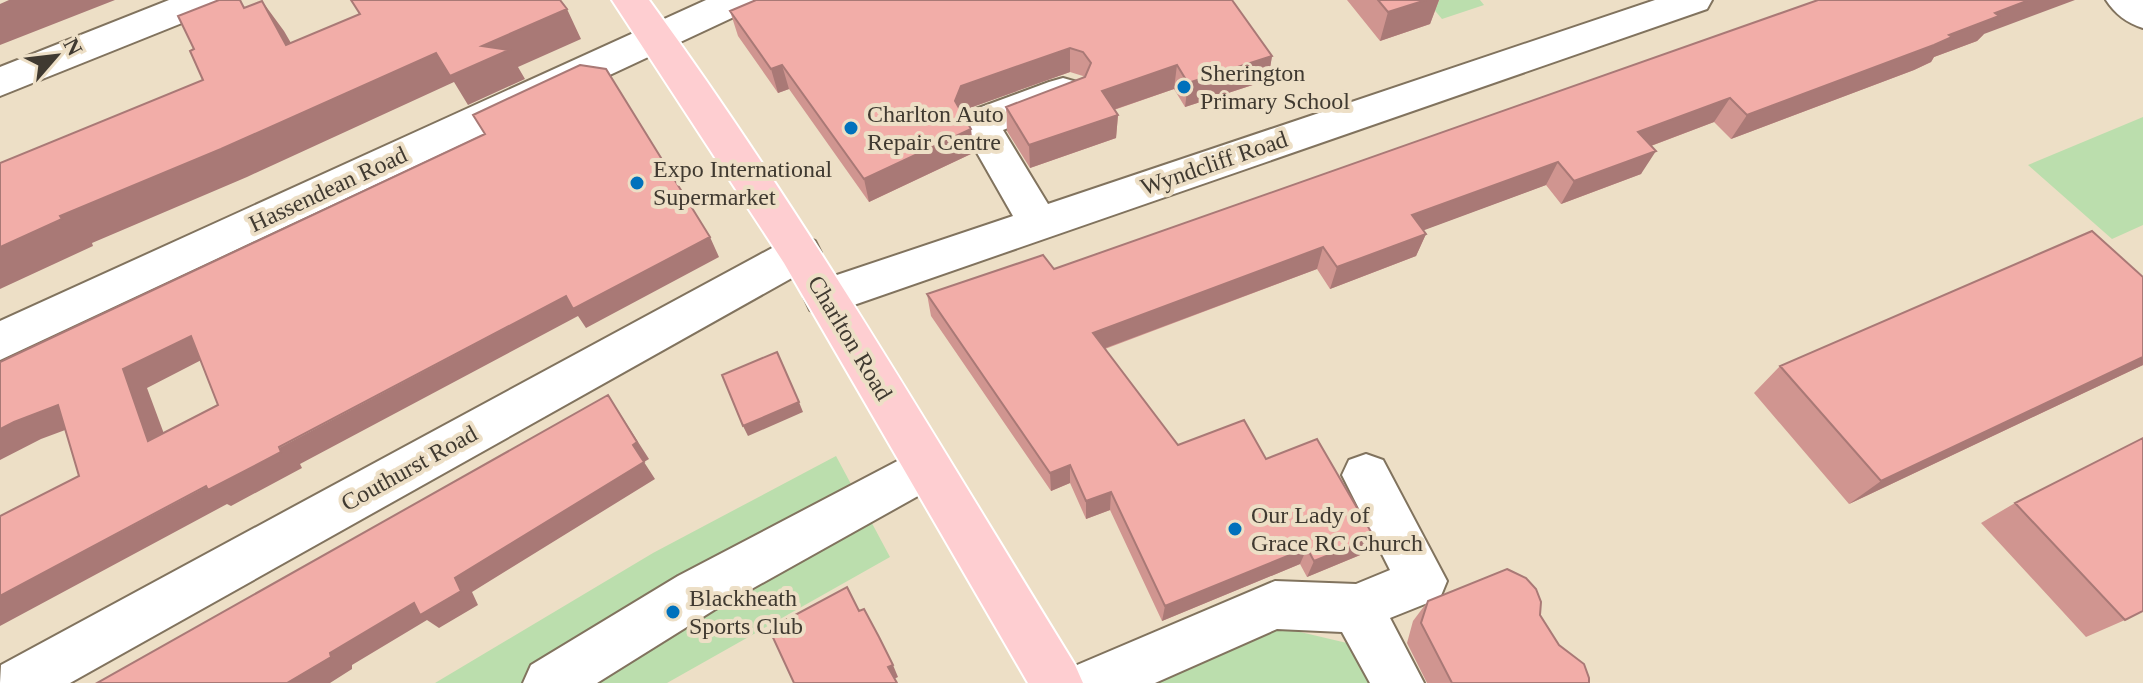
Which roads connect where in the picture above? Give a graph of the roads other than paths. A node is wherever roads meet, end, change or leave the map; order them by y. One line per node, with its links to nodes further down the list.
1 (204, 0): 8 (street)
2 (630, 0): 7 (main road, Charlton Road)
3 (738, 0): 7 (street, Hassendean Road)
4 (1694, 0): 10 (street, Wyndcliff Road)
5 (2124, 0): 6 (street)
6 (2143, 15)
7 (657, 36): 11 (main road, Charlton Road); 13 (street, Hassendean Road)
8 (0, 82)
9 (1069, 89): 10 (street)
10 (1038, 223): 12 (street, Wyndcliff Road)
11 (800, 253): 12 (main road, Charlton Road); 17 (street, Couthurst Road)
12 (825, 297): 14 (main road, Charlton Road)
13 (0, 341)
14 (926, 467): 18 (street); 19 (main road, Charlton Road)
15 (1366, 475): 16 (street)
16 (1356, 608): 20 (street); 21 (street)
17 (19, 683)
18 (549, 683)
19 (1057, 683)
20 (1095, 683)
21 (1398, 683)

